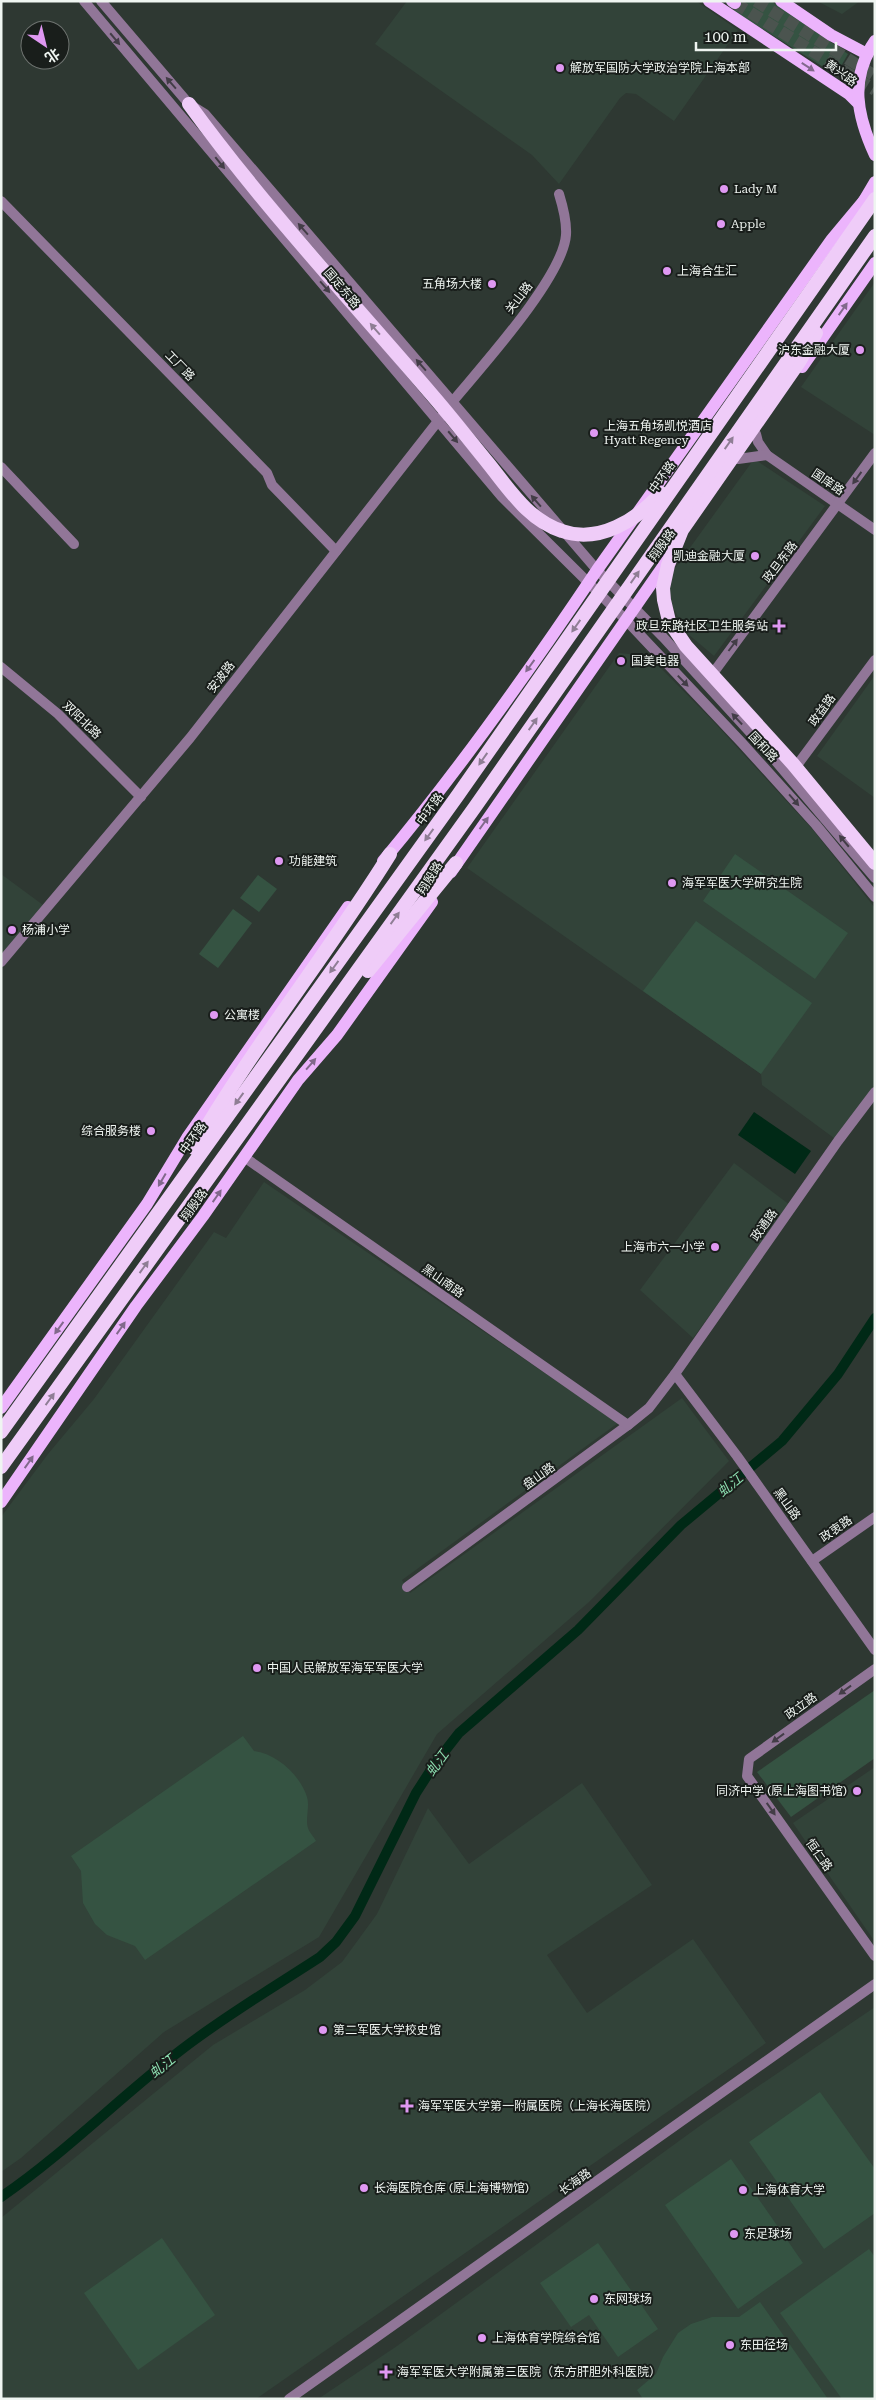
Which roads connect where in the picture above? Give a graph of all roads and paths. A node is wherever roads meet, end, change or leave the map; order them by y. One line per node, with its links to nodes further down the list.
1 (84, 1): 19 (street, 国定东路, one-way to 19)
2 (101, 1): 8 (street, 国定东路, one-way to 2)
3 (709, 1): 7 (main road, 黄兴路, one-way to 7)
4 (781, 1): 6 (main road)
5 (875, 41): 6 (main road)
6 (866, 54): 7 (main road)
7 (857, 102): 9 (main road)
8 (188, 104): 15 (highway, one-way to 8); 18 (street, 国定东路, one-way to 8)
9 (875, 155)
10 (875, 182): 12 (main road)
11 (559, 194): 18 (street, 关山路)
12 (871, 198): 15 (highway, 中环路); 29 (main road)
13 (1, 201): 28 (street, 工厂路)
14 (875, 236): 16 (highway)
15 (846, 240): 47 (highway, 中环路, one-way to 47)
16 (863, 252): 40 (highway); 44 (highway, one-way to 16)
17 (875, 263): 20 (main road, 翔殷路, one-way to 17)
18 (453, 402): 19 (street, 安波路); 29 (street, 国定东路, one-way to 18)
19 (438, 420): 28 (street, 安波路); 30 (street, 国定东路, one-way to 30)
20 (756, 434): 22 (street, 国庠路); 23 (main road, 翔殷路)
21 (875, 453): 25 (street, 政旦东路, one-way to 25)
22 (767, 455): 23 (street); 25 (street, 国庠路)
23 (738, 459): 31 (main road, 翔殷路)
24 (1, 466): 27 (street)
25 (838, 504): 26 (street, 国庠路); 35 (street, 政旦东路, one-way to 25)
26 (875, 530)
27 (74, 544)
28 (336, 551): 37 (street, 安波路)
29 (600, 573): 30 (main road); 31 (street, 国和路)
30 (591, 586): 32 (street, 国和路); 38 (main road, one-way to 38)
31 (634, 607): 32 (main road, 翔殷路); 35 (street, 国和路)
32 (626, 620): 39 (main road, 翔殷路, one-way to 32); 42 (street, 国和路, one-way to 42)
33 (875, 660): 36 (street, 政益路)
34 (1, 667): 37 (street, 双阳北路)
35 (704, 684): 36 (street, 国和路, one-way to 35)
36 (789, 776): 41 (street, 国和路, one-way to 36)
37 (140, 797): 43 (street, 安波路)
38 (390, 854): 47 (highway); 49 (main road, one-way to 49)
39 (456, 863): 44 (highway); 46 (main road, 翔殷路, one-way to 39)
40 (875, 863)
41 (875, 878)
42 (875, 897)
43 (1, 962)
44 (284, 1072): 52 (highway, one-way to 44)
45 (875, 1092): 48 (street, 政通路)
46 (244, 1157): 50 (street, 黑山南路); 53 (main road, 翔殷路, one-way to 46)
47 (152, 1219): 51 (highway, 中环路)
48 (675, 1374): 50 (street, 盘山路); 55 (street, 黑山路)
49 (1, 1408)
50 (628, 1426): 56 (street, 盘山路)
51 (1, 1432)
52 (1, 1467)
53 (1, 1502)
54 (875, 1517): 55 (street, 政衷路)
55 (812, 1561): 57 (street, 黑山路)
56 (407, 1586)
57 (875, 1650)
58 (875, 1668): 59 (street, 政立路, one-way to 59)
59 (747, 1768): 60 (street, 恒仁路, one-way to 60)
60 (875, 1956)
61 (875, 1984): 62 (street, 长海路)
62 (289, 2399)

